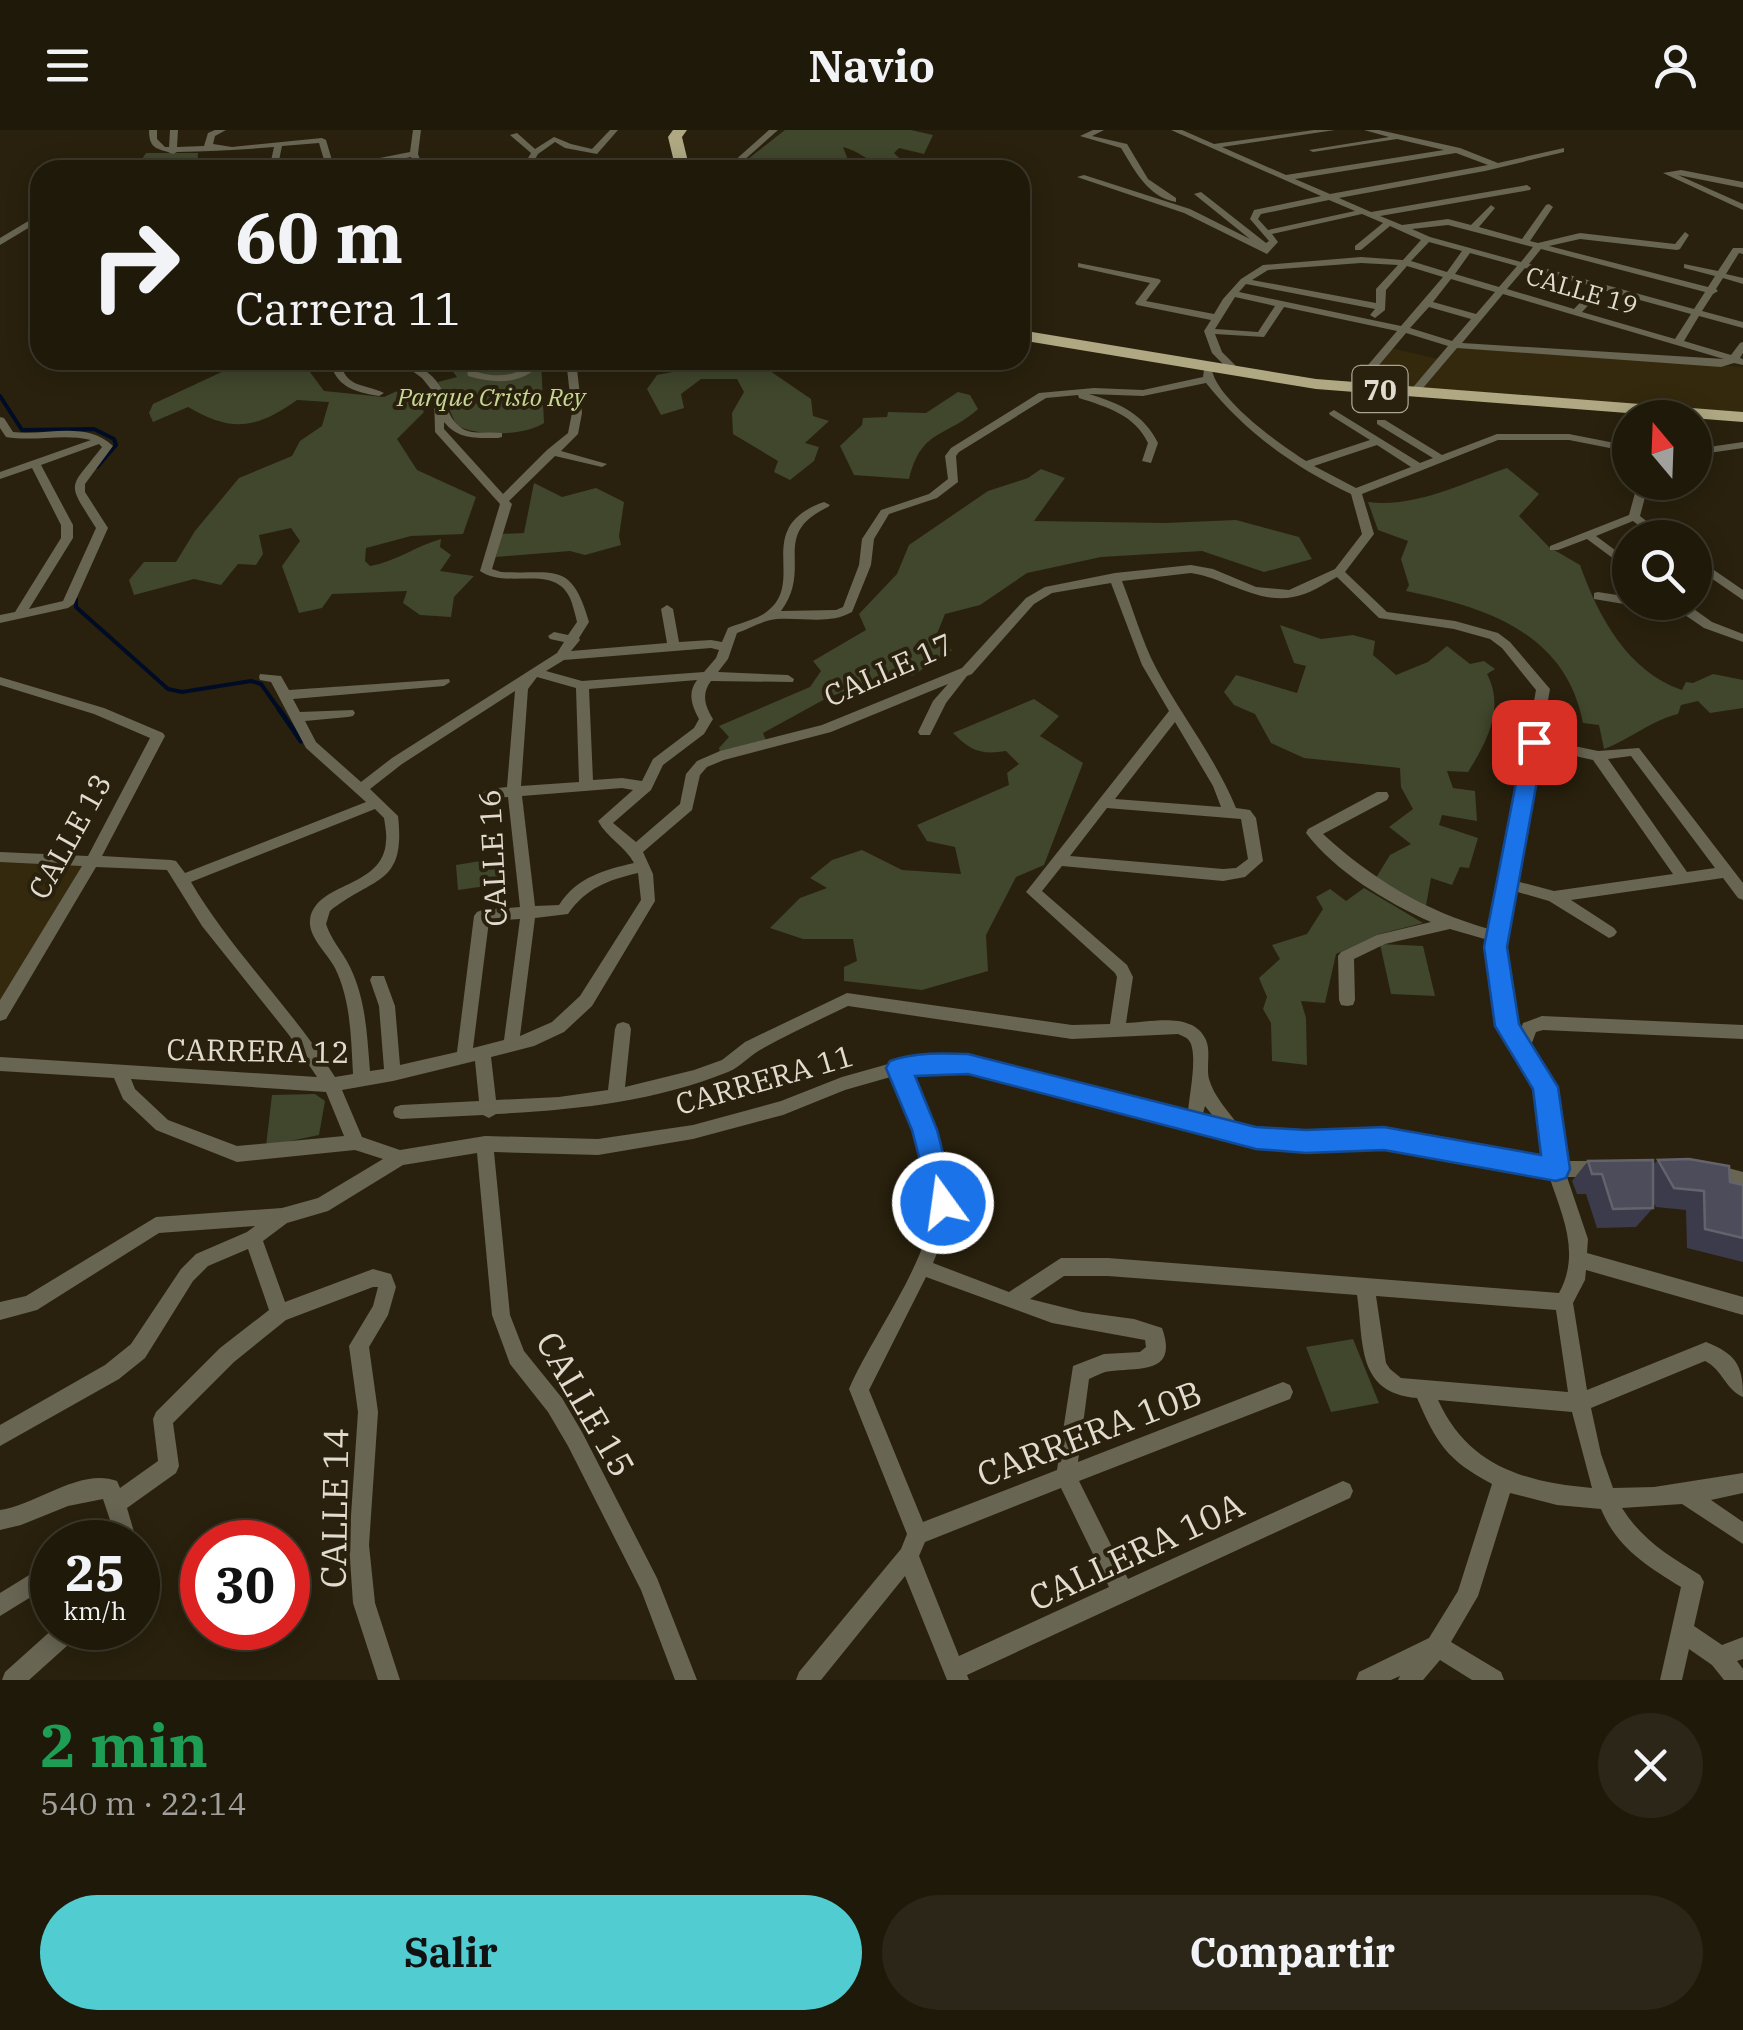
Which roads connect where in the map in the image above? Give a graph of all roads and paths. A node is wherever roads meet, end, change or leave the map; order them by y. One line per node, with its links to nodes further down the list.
1 (152, 130): 23 (street)
2 (174, 130): 23 (street)
3 (222, 130): 13 (street)
4 (417, 130): 25 (street)
5 (614, 130): 24 (street)
6 (680, 130): 33 (main road)
7 (774, 130): 34 (street)
8 (1100, 130): 47 (street)
9 (1190, 130): 12 (street)
10 (1331, 130): 15 (street)
11 (1368, 130): 16 (street)
12 (1177, 131): 18 (street)
13 (212, 132): 19 (street)
14 (514, 135): 26 (street)
15 (1293, 136): 18 (street); 20 (street)
16 (1402, 138): 20 (street); 21 (street)
17 (278, 144): 19 (street); 27 (street); 28 (street)
18 (1211, 147): 38 (street)
19 (212, 148): 23 (street)
20 (1313, 150): 36 (street)
21 (1457, 150): 35 (street); 36 (street)
22 (1561, 150): 35 (street)
23 (174, 152)
24 (594, 152): 26 (street); 32 (street)
25 (414, 154): 29 (street); 30 (street)
26 (535, 154): 31 (street)
27 (275, 160)
28 (329, 160)
29 (383, 160)
30 (416, 160)
31 (531, 160)
32 (597, 160)
33 (681, 160)
34 (740, 160)
35 (1501, 168): 42 (street)
36 (1338, 169): 38 (street)
37 (1081, 176): 47 (street)
38 (1283, 178): 42 (street)
39 (1743, 186): 44 (street)
40 (1527, 188): 46 (street)
41 (1198, 194): 58 (street)
42 (1324, 196): 46 (street); 51 (street)
43 (1550, 207): 54 (street)
44 (1743, 207)
45 (1491, 208): 50 (street)
46 (1365, 214): 49 (street); 51 (street)
47 (1201, 218): 58 (street)
48 (30, 224): 55 (street)
49 (1394, 226): 50 (street); 53 (street); 57 (street)
50 (1474, 228): 54 (street)
51 (1268, 233): 58 (street)
52 (1684, 234): 56 (street)
53 (1427, 239): 59 (street); 61 (street)
54 (1525, 241): 56 (street)
55 (0, 242)
56 (1540, 245): 62 (street); 66 (street)
57 (1358, 248)
58 (1266, 249): 65 (street)
59 (1468, 249): 62 (street); 67 (street)
60 (1740, 251): 68 (street)
61 (1407, 264): 65 (street, CALLE 19); 67 (street, CALLE 19); 78 (street)
62 (1525, 264): 71 (street); 73 (street)
63 (1081, 265): 81 (street)
64 (1687, 266): 68 (street)
65 (1269, 267): 69 (street)
66 (1653, 275): 72 (street); 75 (street)
67 (1450, 276): 73 (street, CALLE 19); 76 (street)
68 (1723, 276): 70 (street); 72 (street)
69 (1244, 281): 74 (street); 78 (street)
70 (1743, 281)
71 (1602, 285): 75 (street); 80 (street)
72 (1713, 291): 79 (street)
73 (1500, 292): 80 (street, CALLE 19); 82 (street)
74 (1233, 294): 77 (street); 81 (street)
75 (1636, 295): 79 (street)
76 (1427, 303): 82 (street); 85 (street)
77 (1281, 304): 83 (street); 86 (street)
78 (1380, 306): 83 (street)
79 (1698, 312): 84 (street); 88 (street)
80 (1576, 314): 88 (street, CALLE 19)
81 (1217, 318): 86 (street)
82 (1478, 318): 89 (street)
83 (1367, 324): 85 (street)
84 (1743, 325)
85 (1406, 330): 89 (street); 99 (street)
86 (1209, 331): 97 (street)
87 (1030, 337): 98 (main road, 70)
88 (1677, 344): 91 (street, CALLE 19)
89 (1454, 345): 91 (street); 101 (street)
90 (1743, 345): 91 (street)
91 (1739, 361)
92 (340, 370): 102 (street)
93 (417, 370): 103 (street)
94 (471, 370): 95 (street)
95 (529, 370)
96 (572, 370): 114 (street)
97 (1237, 372): 98 (main road, 70); 99 (main road, 70)
98 (1208, 374): 100 (street); 119 (street)
99 (1355, 387): 101 (main road, 70)
100 (1070, 392): 116 (street); 139 (street)
101 (1414, 392): 105 (main road, 70)
102 (379, 394)
103 (441, 409): 108 (street); 123 (street)
104 (1334, 413): 110 (street)
105 (1743, 417)
106 (0, 420): 109 (street)
107 (1382, 422): 115 (street)
108 (498, 436)
109 (101, 440): 117 (street); 138 (street)
110 (1376, 442): 119 (street); 120 (street)
111 (1743, 445): 113 (street)
112 (1612, 446): 115 (street)
113 (1712, 450)
114 (551, 452): 118 (street); 123 (street)
115 (1442, 458): 120 (street)
116 (1147, 462)
117 (35, 463): 121 (street); 138 (street)
118 (602, 464)
119 (1304, 465): 122 (street)
120 (1419, 467): 122 (street)
121 (0, 476)
122 (1356, 492): 131 (street, CALLE 17)
123 (504, 500): 144 (street)
124 (1639, 500): 126 (street)
125 (824, 505): 139 (street)
126 (1634, 517): 127 (street); 128 (street)
127 (1638, 520)
128 (1588, 535): 129 (street); 130 (street)
129 (1554, 548)
130 (1612, 553)
131 (1339, 572): 133 (street, CALLE 17); 161 (street)
132 (1712, 573): 135 (street)
133 (1116, 578): 148 (street, CALLE 17); 157 (street)
134 (1598, 596): 136 (street)
135 (1743, 596)
136 (1612, 598)
137 (666, 609): 146 (street)
138 (20, 614): 140 (street)
139 (770, 614): 145 (street)
140 (0, 619)
141 (1701, 620): 143 (street)
142 (554, 636): 144 (street)
143 (1743, 638)
144 (574, 640): 147 (street)
145 (725, 647): 146 (street); 151 (street)
146 (674, 648): 147 (street)
147 (561, 656): 149 (street)
148 (967, 671): 160 (street); 173 (street, CALLE 17)
149 (537, 673): 155 (street); 165 (street); 166 (street, CALLE 16)
150 (265, 677): 156 (street)
151 (706, 678): 152 (street); 155 (street); 164 (street)
152 (788, 679)
153 (0, 681): 175 (street, CALLE 13)
154 (444, 682): 156 (street)
155 (582, 685): 163 (street)
156 (287, 695): 159 (street)
157 (1176, 710): 170 (street); 171 (street)
158 (348, 714): 159 (street)
159 (296, 717): 165 (street)
160 (925, 732)
161 (1534, 742): 162 (street); 179 (street)
162 (1598, 756): 176 (street); 177 (street)
163 (586, 786): 164 (street); 166 (street)
164 (646, 788): 173 (street)
165 (360, 790): 169 (street)
166 (514, 791): 167 (street); 182 (street, CALLE 16)
167 (488, 794)
168 (1382, 796): 183 (street)
169 (377, 803): 178 (street); 201 (street)
170 (1104, 803): 171 (street); 174 (street)
171 (1230, 812): 174 (street)
172 (0, 858): 175 (street)
173 (638, 859): 182 (street); 192 (street)
174 (1059, 860): 190 (street)
175 (91, 863): 178 (street); 188 (street, CALLE 13)
176 (1726, 872): 177 (street); 180 (street)
177 (1682, 876): 181 (street)
178 (184, 879): 202 (street)
179 (1508, 884): 181 (street); 185 (street)
180 (1743, 894)
181 (1554, 896): 184 (street)
182 (528, 912): 192 (street, CALLE 16); 195 (street)
183 (1446, 924): 185 (street); 187 (street)
184 (1609, 932)
185 (1495, 936): 193 (street)
186 (378, 980): 199 (street)
187 (1348, 1000)
188 (0, 1014)
189 (623, 1030): 203 (street)
190 (1118, 1030): 200 (street); 203 (street)
191 (1743, 1032): 193 (street)
192 (510, 1046): 194 (street, CARRERA 12)
193 (1522, 1048): 212 (street)
194 (482, 1052): 195 (street, CARRERA 12); 204 (street)
195 (464, 1057): 199 (street, CARRERA 12)
196 (0, 1064): 198 (street, CARRERA 12)
197 (899, 1068): 207 (street, CARRERA 11); 209 (street, CARRERA 11); 218 (street)
198 (120, 1074): 202 (street, CARRERA 12); 208 (street)
199 (393, 1074): 201 (street, CARRERA 12)
200 (1200, 1077): 206 (street); 207 (street)
201 (362, 1080): 202 (street, CARRERA 12)
202 (330, 1085): 208 (street)
203 (616, 1096): 204 (street)
204 (489, 1110): 205 (street)
205 (401, 1112)
206 (1196, 1112)
207 (1236, 1134): 212 (street, CARRERA 11)
208 (355, 1142): 210 (street)
209 (485, 1144): 210 (street, CARRERA 11); 253 (street, CALLE 15)
210 (400, 1158): 215 (street, CARRERA 11)
211 (1625, 1168): 212 (street, CARRERA 11)
212 (1556, 1169): 217 (street)
213 (1688, 1169): 214 (street)
214 (1743, 1180)
215 (282, 1216): 216 (street, CARRERA 11); 223 (street, CARRERA 11)
216 (253, 1238): 224 (street); 229 (street)
217 (1577, 1259): 221 (street); 222 (street)
218 (922, 1267): 220 (street); 239 (street)
219 (1366, 1287): 220 (street); 221 (street); 226 (street)
220 (1011, 1301): 230 (street)
221 (1564, 1302): 228 (street)
222 (1743, 1306)
223 (0, 1312)
224 (280, 1313): 236 (street); 252 (street, CALLE 14)
225 (1743, 1386): 228 (street)
226 (1423, 1390): 228 (street); 231 (street)
227 (1283, 1392): 230 (street, CARRERA 10B)
228 (1580, 1403): 235 (street)
229 (0, 1436)
230 (1066, 1476): 239 (street, CARRERA 10B); 243 (street)
231 (1504, 1479): 235 (street); 246 (street)
232 (1743, 1484): 234 (street)
233 (1344, 1491): 243 (street, CALLERA 10A)
234 (1688, 1496): 235 (street); 240 (street)
235 (1607, 1501): 245 (street)
236 (118, 1502): 237 (street); 238 (street)
237 (0, 1520)
238 (122, 1520)
239 (918, 1534): 241 (street)
240 (1743, 1534)
241 (908, 1556): 250 (street); 254 (street)
242 (30, 1586): 244 (street)
243 (1123, 1592): 250 (street, CALLERA 10A)
244 (0, 1606)
245 (1684, 1632): 249 (street); 258 (street)
246 (1437, 1646): 255 (street); 256 (street); 257 (street)
247 (1743, 1648): 249 (street)
248 (46, 1650): 251 (street)
249 (1720, 1657): 259 (street)
250 (956, 1675)
251 (14, 1680)
252 (389, 1680)
253 (686, 1680)
254 (807, 1680)
255 (1367, 1680)
256 (1409, 1680)
257 (1493, 1680)
258 (1671, 1680)
259 (1738, 1680)

